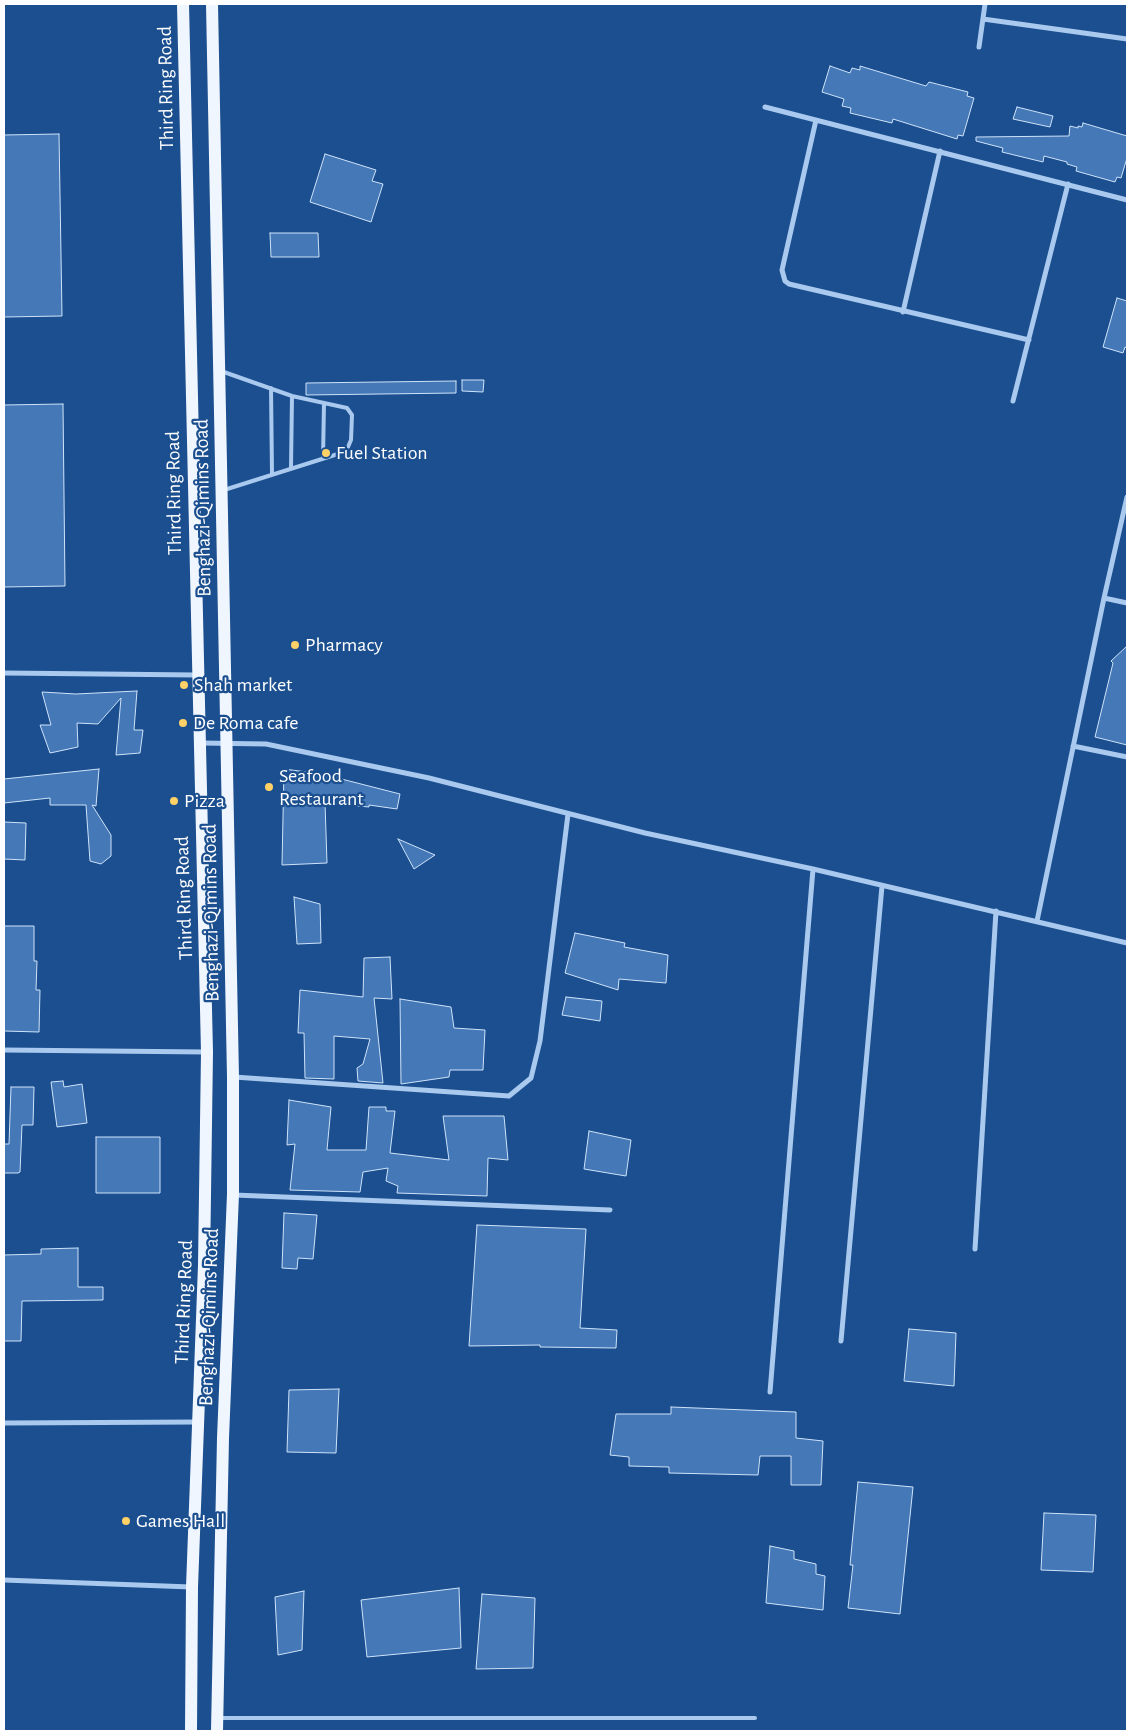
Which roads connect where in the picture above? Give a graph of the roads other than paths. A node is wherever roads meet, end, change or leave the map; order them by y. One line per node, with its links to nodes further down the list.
1 (183, 4): 27 (main road, Third Ring Road)
2 (212, 4): 14 (main road, Benghazi-Qimins Road)
3 (985, 4): 4 (street)
4 (983, 19): 5 (street); 6 (street)
5 (1127, 39)
6 (979, 47)
7 (765, 107): 8 (street)
8 (816, 120): 9 (street); 12 (street)
9 (940, 151): 10 (street); 12 (street)
10 (1068, 184): 11 (street); 13 (street)
11 (1127, 200)
12 (903, 312): 13 (street)
13 (1029, 340): 17 (street)
14 (220, 370): 15 (lane); 22 (main road, Benghazi-Qimins Road)
15 (271, 388): 16 (lane); 21 (lane)
16 (292, 396): 18 (lane); 20 (lane)
17 (1013, 402)
18 (324, 403): 19 (lane); 19 (lane)
19 (323, 458): 20 (lane)
20 (291, 467): 21 (lane)
21 (272, 474): 22 (lane)
22 (222, 491): 29 (main road, Benghazi-Qimins Road)
23 (1127, 497): 24 (street)
24 (1104, 598): 25 (street); 30 (street)
25 (1127, 603)
26 (4, 673): 27 (street)
27 (197, 675): 28 (main road, Third Ring Road)
28 (199, 743): 29 (street); 39 (main road, Third Ring Road)
29 (226, 743): 32 (street); 40 (main road, Benghazi-Qimins Road)
30 (1073, 746): 31 (street); 36 (street)
31 (1127, 757)
32 (568, 814): 33 (street); 40 (street)
33 (813, 869): 34 (street); 45 (street)
34 (882, 886): 35 (street); 44 (street)
35 (996, 911): 36 (street); 43 (street)
36 (1037, 921): 37 (street)
37 (1127, 943)
38 (4, 1050): 39 (street)
39 (207, 1052): 46 (main road, Third Ring Road)
40 (233, 1077): 41 (main road, Benghazi-Qimins Road)
41 (233, 1194): 42 (street); 51 (main road, Benghazi-Qimins Road)
42 (610, 1210)
43 (975, 1249)
44 (841, 1341)
45 (770, 1392)
46 (199, 1422): 47 (street); 49 (main road, Third Ring Road)
47 (4, 1423)
48 (4, 1580): 49 (street)
49 (192, 1587): 52 (main road, Third Ring Road)
50 (756, 1718): 51 (lane)
51 (217, 1725)
52 (191, 1731)

